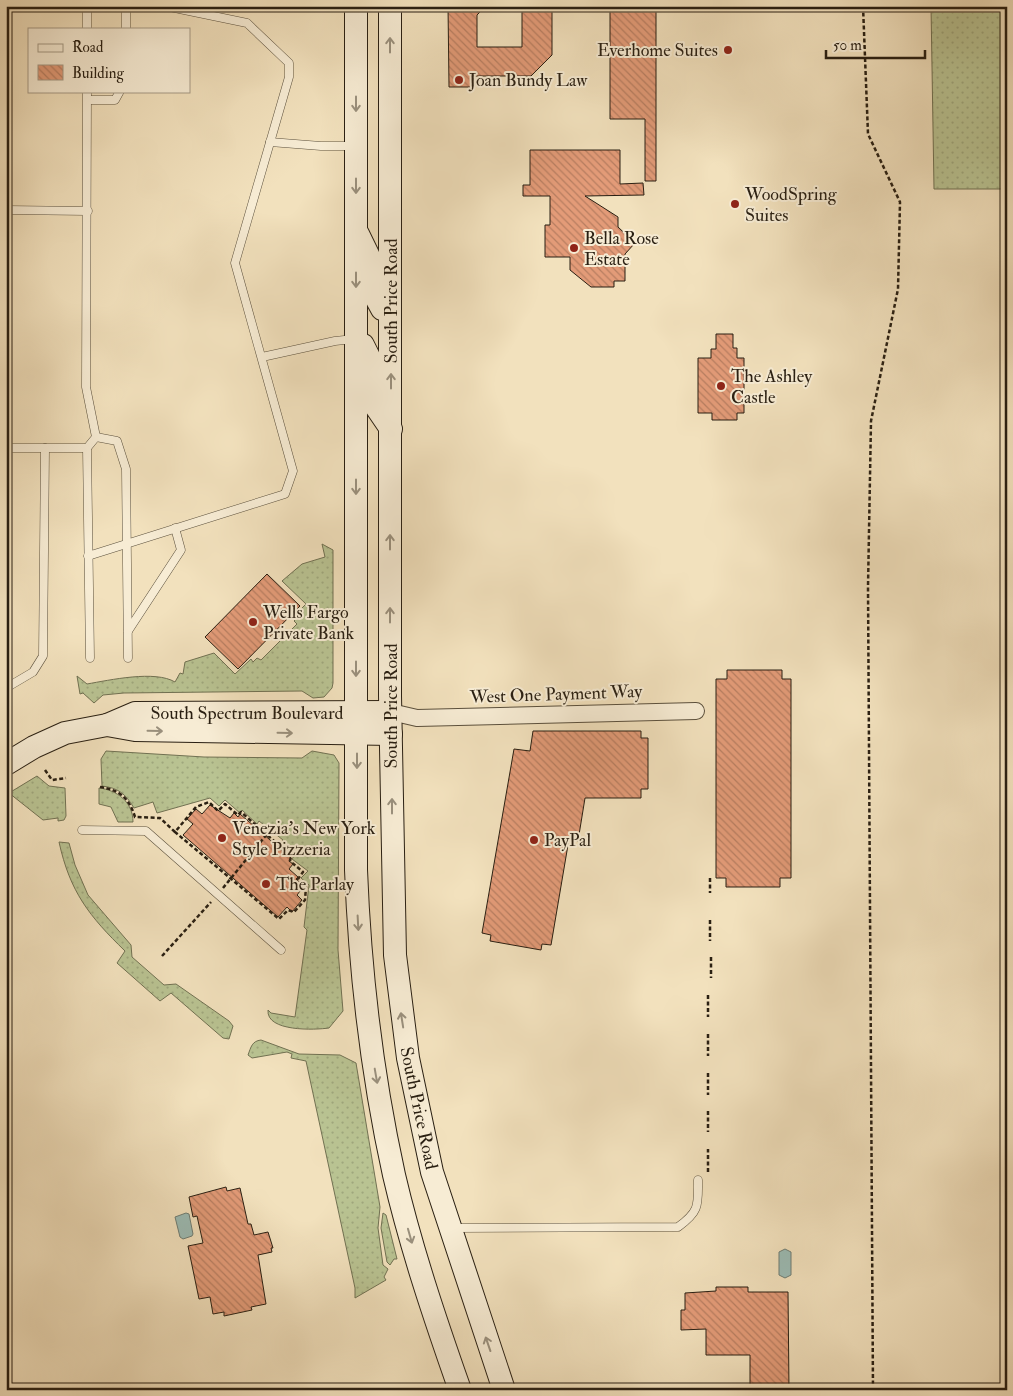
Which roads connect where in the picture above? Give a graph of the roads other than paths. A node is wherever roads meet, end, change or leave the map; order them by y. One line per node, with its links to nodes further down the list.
1 (87, 6): 6 (lane)
2 (126, 6): 7 (lane)
3 (165, 6): 11 (lane)
4 (356, 6): 12 (main road, South Price Road, one-way to 12)
5 (390, 6): 16 (main road, South Price Road, one-way to 5)
6 (87, 28)
7 (126, 28)
8 (88, 92): 10 (lane)
9 (120, 92): 10 (lane)
10 (88, 100): 14 (lane)
11 (270, 142): 12 (lane); 18 (lane)
12 (356, 146): 15 (main road, South Price Road, one-way to 15)
13 (6, 210): 14 (lane)
14 (88, 211): 20 (lane)
15 (356, 231): 16 (main road); 17 (main road, South Price Road, one-way to 17)
16 (391, 315): 19 (main road, South Price Road, one-way to 16)
17 (356, 339): 18 (lane); 19 (main road); 34 (main road, South Price Road, one-way to 34)
18 (262, 357): 24 (lane)
19 (391, 430): 32 (main road, South Price Road, one-way to 19)
20 (96, 437): 23 (lane); 25 (lane)
21 (6, 448): 22 (lane)
22 (45, 448): 23 (lane); 30 (lane)
23 (87, 448): 26 (lane)
24 (175, 528): 25 (lane); 27 (lane)
25 (127, 543): 26 (lane); 27 (lane)
26 (88, 556): 28 (lane)
27 (128, 631): 29 (lane)
28 (90, 658)
29 (128, 658)
30 (6, 688)
31 (696, 711): 33 (street, West One Payment Way)
32 (391, 712): 33 (street, West One Payment Way); 34 (main road, South Spectrum Boulevard); 35 (main road, South Price Road)
33 (417, 718): 35 (street)
34 (356, 723): 35 (main road, South Spectrum Boulevard); 36 (main road, South Spectrum Boulevard); 41 (main road, South Price Road, one-way to 41)
35 (391, 734): 40 (main road, South Price Road, one-way to 35)
36 (6, 764)
37 (82, 830): 38 (lane)
38 (281, 950)
39 (698, 1180): 40 (lane)
40 (450, 1228): 42 (main road, South Price Road, one-way to 40)
41 (460, 1390)
42 (504, 1390)

